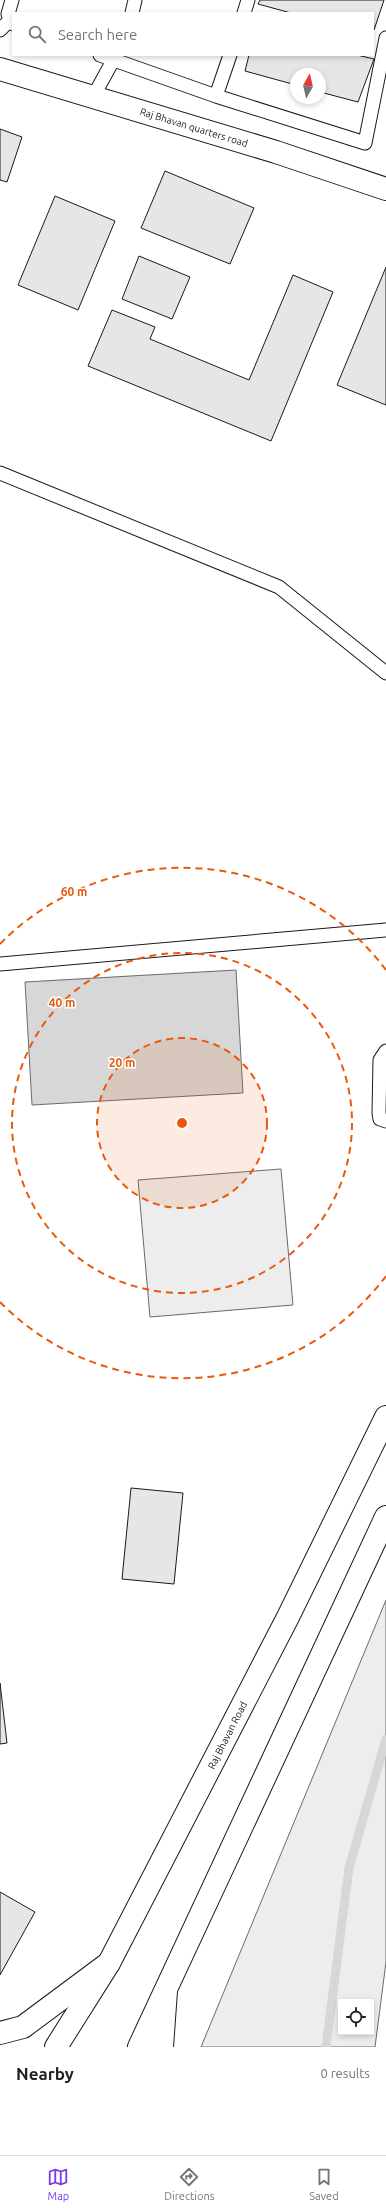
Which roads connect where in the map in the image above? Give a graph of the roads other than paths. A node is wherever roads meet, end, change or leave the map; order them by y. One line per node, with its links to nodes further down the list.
1 (12, 0): 6 (lane)
2 (135, 0): 4 (lane)
3 (248, 0): 5 (lane)
4 (132, 12)
5 (244, 12)
6 (8, 17): 7 (lane)
7 (0, 30)
8 (386, 38): 13 (lane)
9 (105, 56): 11 (lane)
10 (230, 56): 13 (lane)
11 (115, 58): 13 (lane); 14 (lane)
12 (0, 69): 14 (main road, Raj Bhavan quarters road)
13 (216, 96)
14 (93, 97): 15 (main road, Raj Bhavan quarters road)
15 (386, 190)
16 (0, 473): 17 (lane)
17 (386, 672)
18 (386, 930): 19 (lane)
19 (0, 964)
20 (386, 1051): 21 (lane)
21 (386, 1121)
22 (386, 1417): 24 (main road, Raj Bhavan Road)
23 (386, 1517): 25 (main road)
24 (109, 1962): 26 (main road); 27 (main road, Raj Bhavan Road)
25 (166, 1991): 28 (main road); 29 (main road)
26 (0, 2033)
27 (56, 2047)
28 (139, 2047)
29 (162, 2047)

